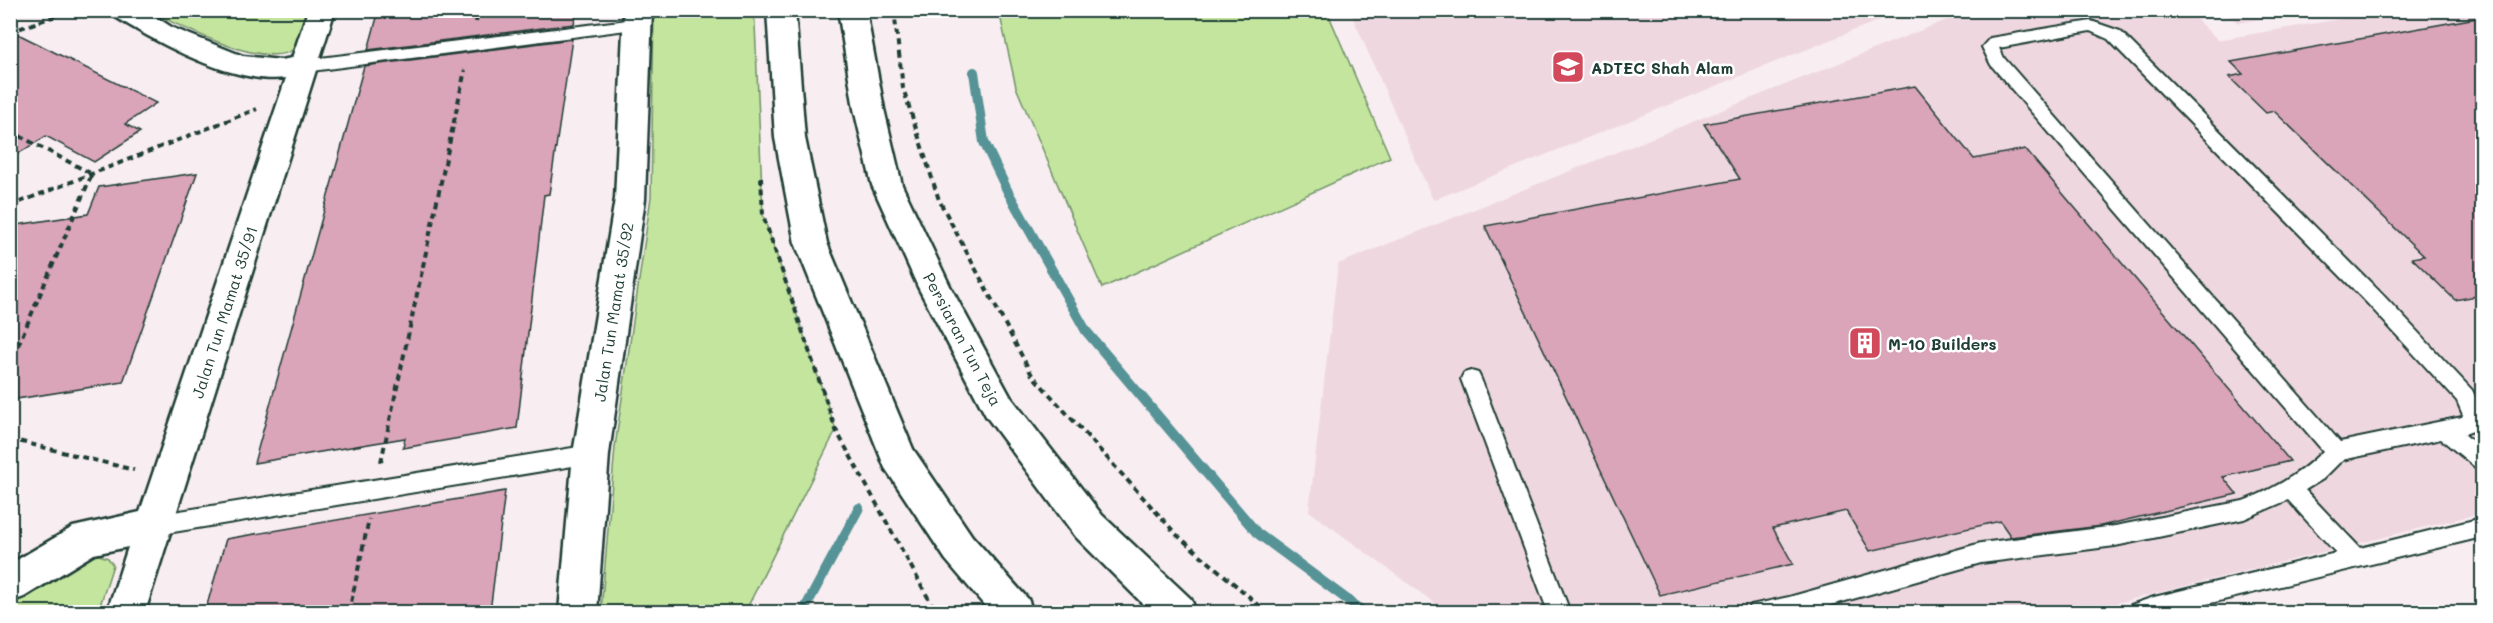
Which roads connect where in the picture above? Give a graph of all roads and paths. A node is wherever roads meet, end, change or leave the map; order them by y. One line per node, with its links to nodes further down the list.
1 (72, 10): 9 (path)
2 (124, 10): 11 (street)
3 (322, 10): 11 (street, Jalan Tun Mamat 35/91)
4 (478, 10): 10 (path)
5 (781, 10): 34 (street)
6 (852, 10): 35 (street, Persiaran Tun Teja)
7 (894, 10): 36 (path)
8 (637, 17): 10 (lane); 21 (street, Jalan Tun Mamat 35/92)
9 (10, 32)
10 (470, 45): 11 (lane); 25 (path)
11 (299, 80): 13 (path); 23 (street, Jalan Tun Mamat 35/91)
12 (10, 131): 13 (path)
13 (92, 174): 14 (path); 15 (path)
14 (10, 206)
15 (10, 364)
16 (1471, 379): 37 (lane)
17 (2444, 429): 20 (lane); 20 (lane); 22 (lane)
18 (836, 430): 33 (path)
19 (10, 439): 23 (path)
20 (2336, 452): 24 (lane)
21 (591, 454): 25 (lane); 32 (street, Jalan Tun Mamat 35/92)
22 (2482, 461)
23 (170, 479): 26 (street, Jalan Tun Mamat 35/91)
24 (2290, 488): 28 (lane); 38 (lane)
25 (375, 490): 26 (lane); 31 (path)
26 (154, 525): 29 (street); 30 (street, Jalan Tun Mamat 35/91)
27 (2482, 528): 28 (lane)
28 (2356, 559): 39 (lane)
29 (10, 585)
30 (126, 612)
31 (349, 612)
32 (578, 612)
33 (936, 612)
34 (1014, 612)
35 (1177, 612)
36 (1267, 612)
37 (1559, 612)
38 (1759, 612)
39 (2139, 612)

